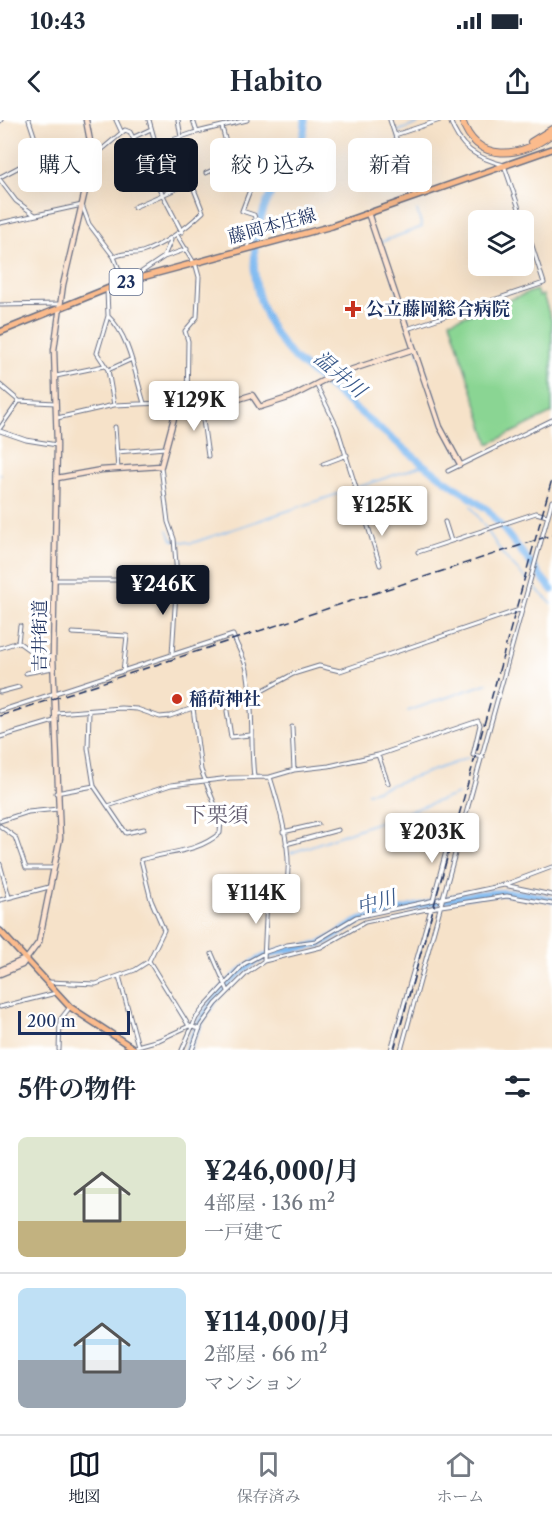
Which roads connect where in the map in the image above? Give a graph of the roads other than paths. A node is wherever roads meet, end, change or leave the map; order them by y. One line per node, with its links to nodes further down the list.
1 (29, 120): 23 (street)
2 (93, 120): 13 (street)
3 (116, 120): 18 (street)
4 (149, 120): 15 (street)
5 (178, 120): 22 (street)
6 (193, 120): 17 (street)
7 (247, 120): 14 (street)
8 (390, 120): 20 (street)
9 (440, 120): 20 (street)
10 (450, 120): 28 (street)
11 (462, 120): 19 (highway)
12 (467, 120): 16 (highway)
13 (87, 122): 24 (main road)
14 (222, 127): 17 (street); 30 (street)
15 (152, 129): 21 (street); 25 (street)
16 (552, 129)
17 (197, 132): 22 (street)
18 (122, 133): 21 (street); 26 (street)
19 (552, 134)
20 (395, 135): 37 (street)
21 (133, 137)
22 (181, 137)
23 (34, 138)
24 (90, 138)
25 (154, 138)
26 (102, 147)
27 (552, 149): 28 (main road, 藤岡本庄線 / 23)
28 (504, 165): 37 (main road, 藤岡本庄線 / 23); 40 (street)
29 (18, 168): 31 (street)
30 (206, 173)
31 (0, 178): 42 (street)
32 (85, 192): 38 (main road, 吉井街道)
33 (166, 192): 36 (street)
34 (194, 192): 44 (street)
35 (249, 192): 46 (street)
36 (161, 194): 39 (street); 44 (street)
37 (415, 196): 41 (main road, 藤岡本庄線 / 23)
38 (82, 206): 42 (street); 49 (street); 55 (main road, 吉井街道)
39 (134, 207)
40 (519, 210)
41 (368, 213): 46 (main road, 藤岡本庄線 / 23); 57 (main road)
42 (35, 215): 43 (street)
43 (0, 223)
44 (180, 233): 45 (street); 47 (street)
45 (171, 238): 49 (street); 50 (street)
46 (249, 248): 51 (main road, 藤岡本庄線 / 23)
47 (187, 249): 50 (street); 51 (street)
48 (534, 253): 57 (street)
49 (114, 257): 52 (street)
50 (164, 257): 52 (street)
51 (194, 263): 52 (main road, 藤岡本庄線 / 23); 70 (street)
52 (127, 282): 53 (main road, 藤岡本庄線 / 23)
53 (107, 289): 55 (main road, 藤岡本庄線 / 23); 56 (street)
54 (0, 305): 55 (street)
55 (59, 305): 58 (main road, 藤岡本庄線 / 23); 63 (main road, 吉井街道)
56 (108, 316): 60 (street); 61 (street)
57 (407, 329): 59 (main road)
58 (0, 332)
59 (414, 349): 64 (main road); 82 (main road)
60 (130, 360): 62 (street); 68 (street)
61 (104, 366): 62 (street); 63 (street)
62 (108, 370): 69 (street)
63 (54, 376): 67 (main road, 吉井街道)
64 (321, 382): 71 (main road); 79 (street)
65 (0, 385): 66 (street)
66 (19, 402): 67 (street); 75 (street)
67 (56, 403): 72 (main road, 吉井街道)
68 (144, 403): 69 (street); 70 (street)
69 (114, 405): 72 (street)
70 (187, 405): 71 (main road); 77 (main road)
71 (201, 406): 80 (street)
72 (57, 418): 76 (main road, 吉井街道)
73 (552, 420): 82 (street)
74 (115, 427): 78 (street)
75 (0, 429): 76 (street)
76 (57, 446): 86 (main road, 吉井街道)
77 (167, 447): 78 (street); 83 (main road)
78 (117, 452): 84 (street)
79 (347, 455): 81 (street); 92 (street)
80 (208, 456)
81 (323, 464)
82 (460, 464): 85 (street)
83 (161, 466): 84 (main road); 94 (street)
84 (118, 469): 86 (main road)
85 (448, 471)
86 (57, 478): 93 (main road, 吉井街道)
87 (552, 501): 88 (street)
88 (548, 516): 90 (street); 95 (street)
89 (445, 522): 90 (street)
90 (451, 541): 91 (street)
91 (418, 552)
92 (380, 565)
93 (53, 580): 94 (street); 101 (main road, 吉井街道)
94 (177, 580): 100 (street)
95 (523, 609): 108 (street); 119 (street)
96 (20, 626): 98 (street)
97 (72, 633): 103 (street)
98 (18, 642): 99 (street); 101 (street)
99 (0, 648)
100 (172, 654): 103 (street); 108 (street)
101 (52, 657): 102 (main road, 吉井街道)
102 (53, 668): 104 (street); 107 (main road, 吉井街道)
103 (123, 672): 107 (street)
104 (26, 673)
105 (19, 687): 106 (street)
106 (0, 692)
107 (53, 694): 110 (street); 113 (main road, 吉井街道)
108 (249, 695): 109 (street); 116 (street)
109 (193, 708): 111 (street); 123 (street)
110 (0, 711)
111 (89, 711): 113 (street); 125 (street)
112 (227, 711): 116 (street)
113 (54, 713): 114 (main road, 吉井街道)
114 (54, 722): 117 (street); 126 (main road, 吉井街道)
115 (292, 727): 120 (street)
116 (250, 735): 121 (street)
117 (0, 737)
118 (378, 755): 119 (street); 120 (street); 124 (street)
119 (483, 757): 143 (street)
120 (294, 770): 122 (street)
121 (254, 777): 122 (street); 123 (street)
122 (270, 777): 134 (street)
123 (204, 780): 127 (street); 153 (street)
124 (388, 783)
125 (94, 786): 126 (street); 127 (street)
126 (56, 793): 128 (main road, 吉井街道)
127 (108, 806): 131 (street)
128 (58, 809): 129 (street); 138 (main road, 吉井街道)
129 (0, 824): 138 (street)
130 (318, 824): 134 (street)
131 (144, 829)
132 (452, 829): 145 (street)
133 (338, 830): 135 (street)
134 (283, 832): 135 (street)
135 (286, 844): 150 (street)
136 (0, 864): 142 (street)
137 (552, 867): 139 (street)
138 (53, 868): 140 (main road, 吉井街道)
139 (504, 885): 141 (street); 143 (street)
140 (49, 886): 142 (street); 152 (main road, 吉井街道)
141 (552, 895)
142 (9, 897): 144 (street)
143 (442, 898): 145 (street); 147 (street)
144 (0, 900)
145 (433, 900): 150 (street)
146 (552, 904): 147 (street)
147 (441, 906): 148 (street); 170 (street)
148 (431, 909): 154 (street); 169 (street)
149 (1, 934): 152 (main road)
150 (266, 952): 154 (street); 158 (street)
151 (212, 954): 158 (street)
152 (26, 959): 155 (main road); 157 (main road)
153 (149, 961): 156 (street); 163 (street)
154 (264, 961): 159 (street)
155 (0, 972)
156 (118, 976): 157 (street); 165 (street)
157 (46, 982): 160 (main road)
158 (225, 983): 159 (street); 163 (street)
159 (228, 991): 164 (street)
160 (56, 993): 161 (main road); 162 (street)
161 (70, 1007): 165 (main road); 166 (street)
162 (0, 1008)
163 (190, 1026): 164 (street); 165 (street); 167 (street)
164 (200, 1029): 168 (street)
165 (136, 1048)
166 (58, 1050)
167 (182, 1050)
168 (192, 1050)
169 (391, 1050)
170 (401, 1050)

